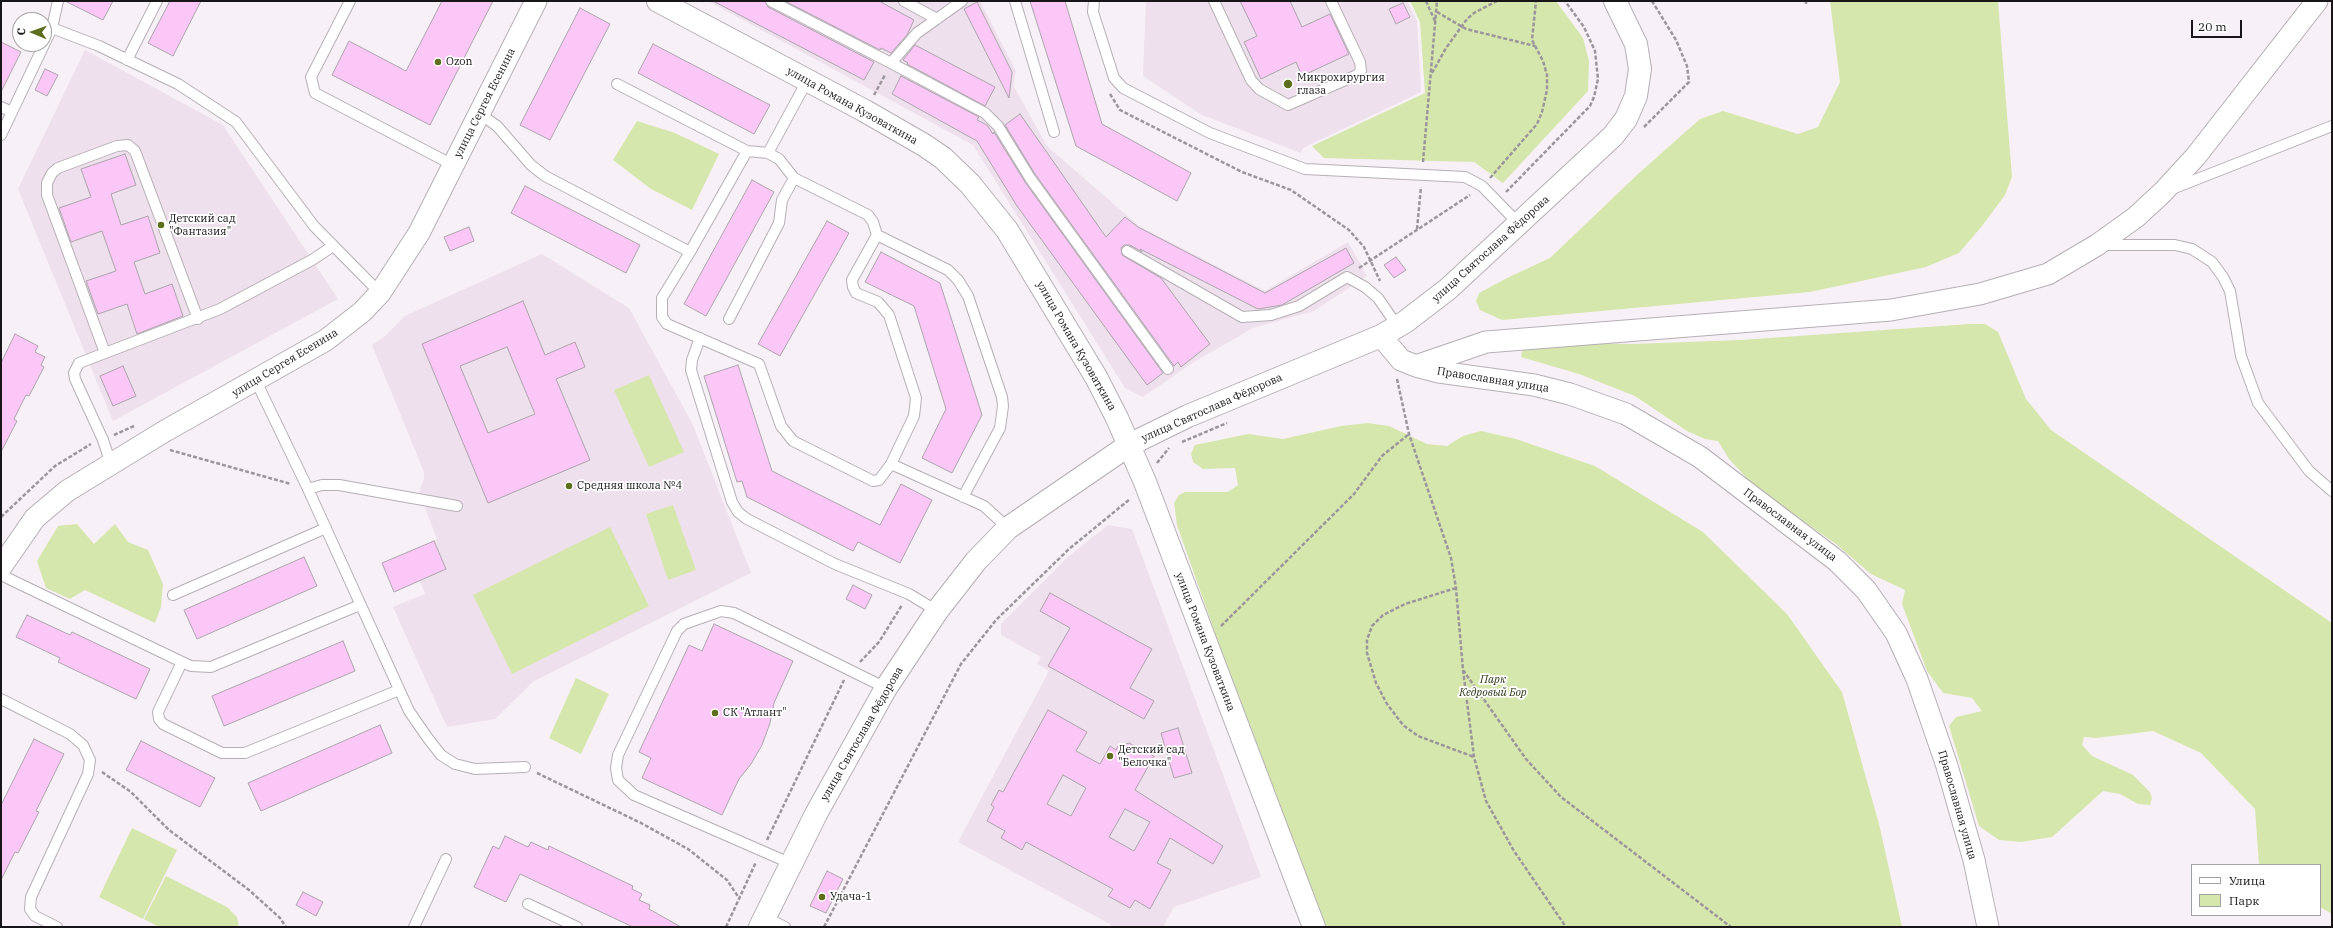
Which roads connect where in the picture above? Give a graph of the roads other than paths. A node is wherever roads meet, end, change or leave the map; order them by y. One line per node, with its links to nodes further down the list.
1 (58, 1): 16 (lane)
2 (157, 1): 18 (lane)
3 (350, 1): 30 (lane)
4 (536, 1): 24 (street, улица Сергея Есенина)
5 (658, 1): 20 (street, улица Романа Кузоваткина)
6 (771, 1): 19 (lane)
7 (904, 1): 15 (lane)
8 (962, 1): 15 (lane)
9 (1015, 1): 26 (lane)
10 (1094, 1): 33 (lane)
11 (1214, 1): 12 (lane)
12 (1331, 1)
13 (1615, 1): 33 (street, улица Святослава Фёдорова)
14 (2317, 1): 32 (street)
15 (937, 19): 19 (lane)
16 (52, 28): 18 (lane)
17 (41, 52): 23 (lane)
18 (128, 60): 36 (lane)
19 (891, 63): 46 (lane)
20 (807, 81): 29 (lane); 48 (street, улица Романа Кузоваткина)
21 (617, 84): 28 (lane)
22 (1, 107): 23 (lane)
23 (12, 112): 27 (lane)
24 (480, 114): 30 (street, улица Сергея Есенина); 38 (lane)
25 (2332, 126): 32 (lane)
26 (1054, 132)
27 (1, 135)
28 (747, 151): 29 (lane); 38 (lane)
29 (768, 153): 31 (lane)
30 (453, 165): 39 (street, улица Сергея Есенина)
31 (794, 178): 34 (lane); 40 (lane)
32 (2163, 192): 35 (street)
33 (1519, 224): 42 (street, улица Святослава Фёдорова)
34 (877, 235): 50 (lane); 53 (lane)
35 (2097, 245): 45 (street); 52 (lane)
36 (333, 246): 39 (lane); 41 (lane)
37 (1127, 251): 42 (lane)
38 (690, 252): 43 (lane)
39 (380, 293): 47 (street, улица Сергея Есенина)
40 (729, 319)
41 (198, 320): 44 (lane); 44 (lane)
42 (1389, 331): 45 (street, Православная улица); 48 (street, улица Святослава Фёдорова)
43 (700, 338): 50 (lane); 61 (lane)
44 (105, 353): 49 (lane)
45 (1416, 366): 76 (street, Православная улица)
46 (1168, 369)
47 (256, 381): 49 (street, улица Сергея Есенина); 51 (lane)
48 (1129, 445): 56 (street, улица Святослава Фёдорова); 75 (street, улица Романа Кузоваткина)
49 (110, 464): 57 (street, улица Сергея Есенина)
50 (891, 464): 53 (lane)
51 (308, 489): 54 (lane); 55 (lane)
52 (2332, 491)
53 (963, 497): 56 (lane)
54 (457, 506)
55 (326, 528): 59 (lane); 60 (lane)
56 (1008, 528): 61 (street, улица Святослава Фёдорова)
57 (4, 554)
58 (1, 575): 62 (lane)
59 (173, 595)
60 (360, 605): 62 (lane); 64 (lane)
61 (938, 611): 63 (street, улица Святослава Фёдорова)
62 (182, 662): 64 (lane)
63 (886, 688): 68 (street, улица Святослава Фёдорова); 68 (lane)
64 (399, 690): 66 (lane)
65 (1, 699): 71 (lane)
66 (525, 767)
67 (446, 859): 72 (lane)
68 (792, 864): 70 (street, улица Святослава Фёдорова)
69 (528, 904): 73 (lane)
70 (763, 922): 74 (lane)
71 (57, 927)
72 (414, 927)
73 (577, 927)
74 (785, 927)
75 (1314, 927)
76 (1988, 927)

